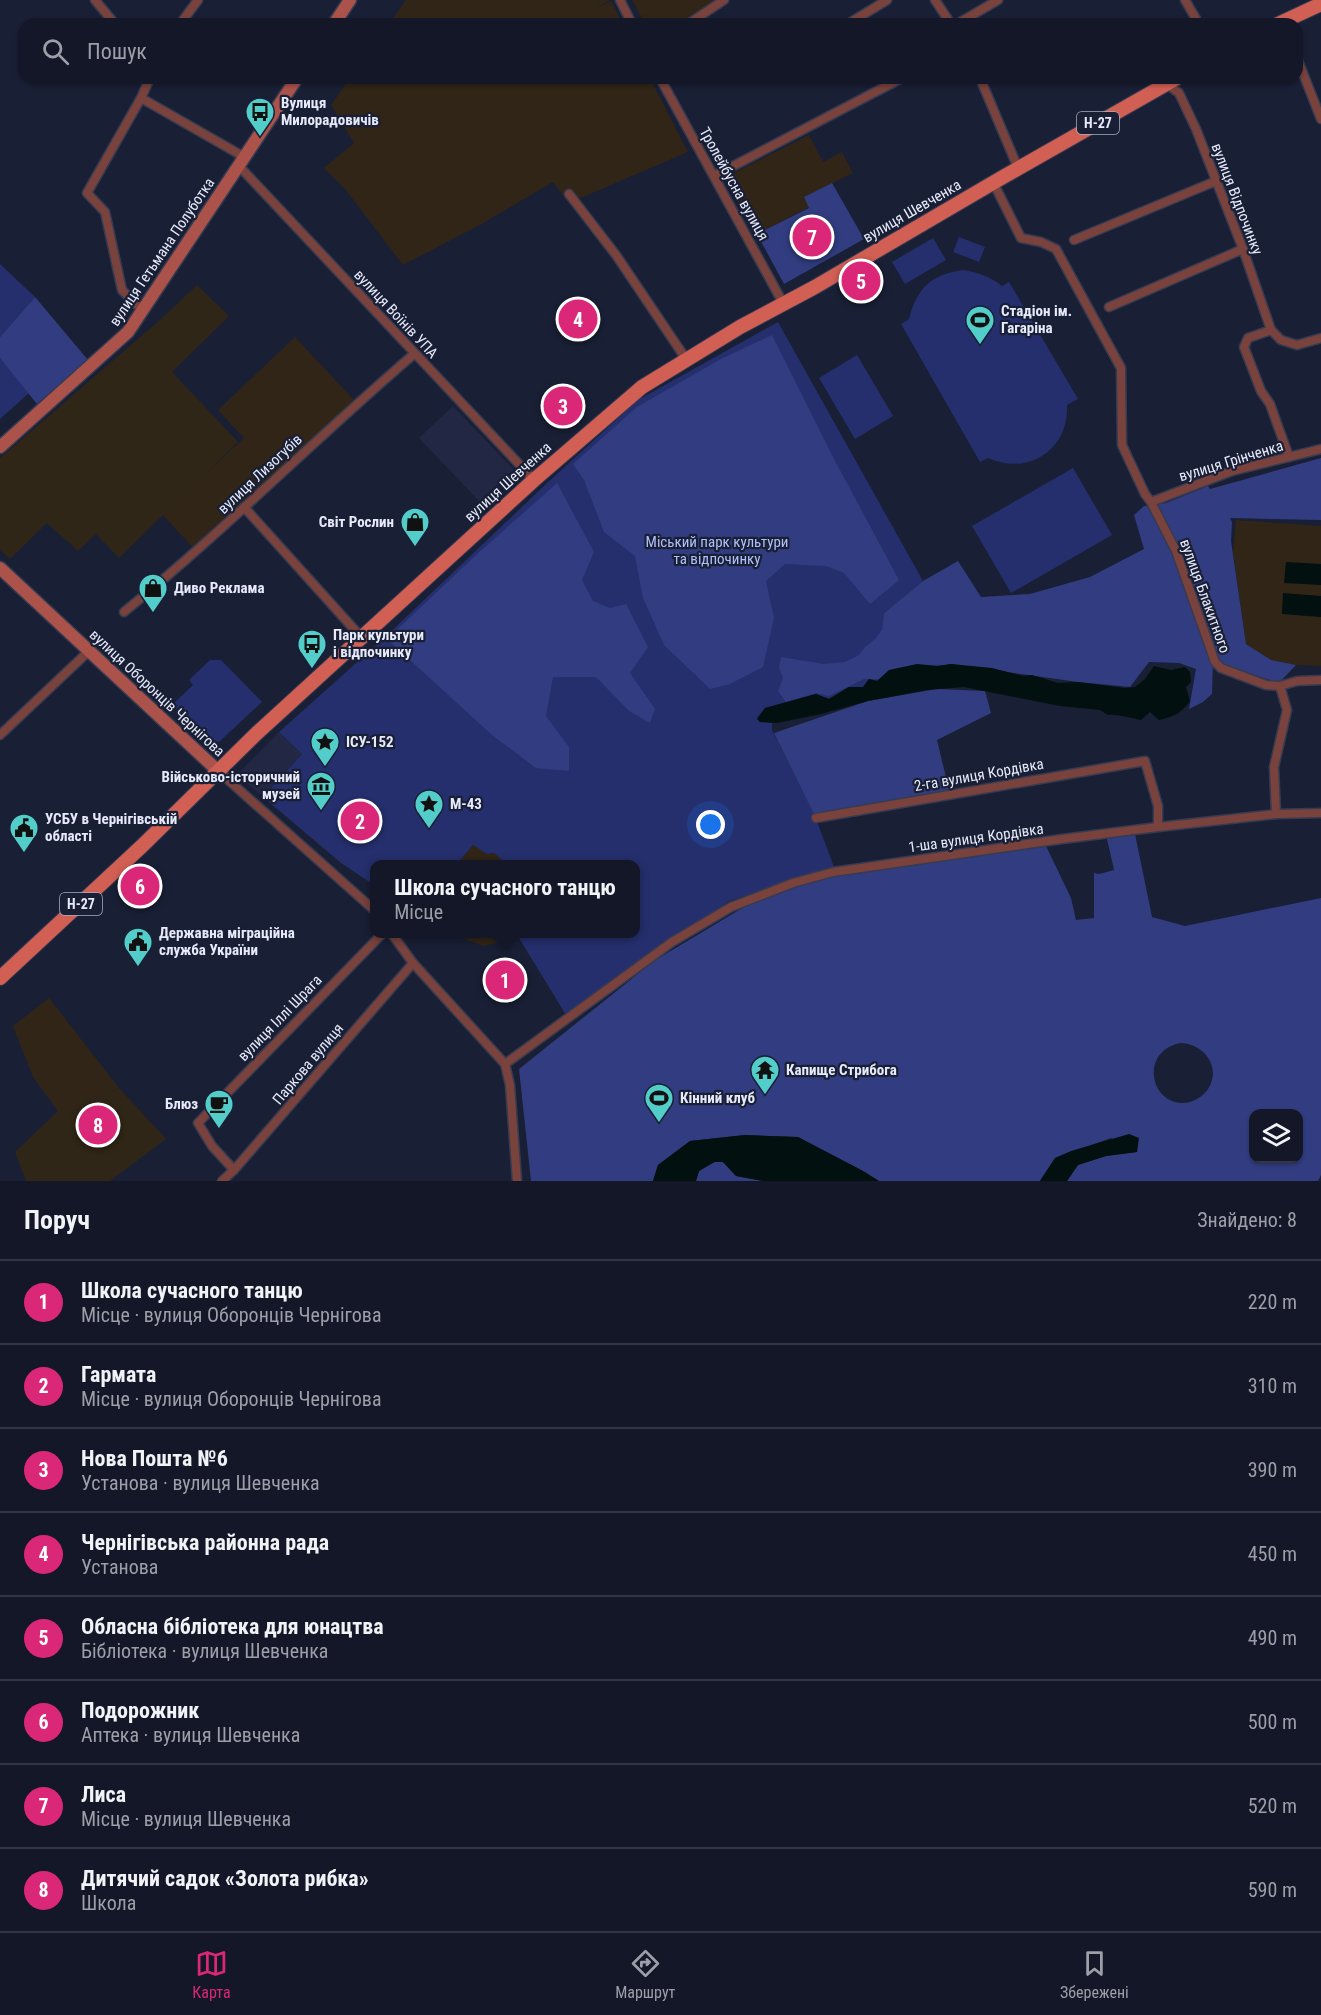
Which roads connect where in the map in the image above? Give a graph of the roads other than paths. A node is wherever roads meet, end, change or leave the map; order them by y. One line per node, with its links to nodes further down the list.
1 (95, 0): 11 (street)
2 (198, 0): 12 (street)
3 (351, 0): 13 (street)
4 (620, 0): 14 (street)
5 (724, 0): 15 (street)
6 (887, 0): 16 (street)
7 (935, 0): 17 (street)
8 (998, 0): 18 (street)
9 (1185, 0): 19 (street)
10 (1317, 3): 20 (main road)
11 (110, 18)
12 (184, 18)
13 (338, 18)
14 (629, 18)
15 (697, 18)
16 (858, 18)
17 (947, 18)
18 (967, 18)
19 (1196, 18)
20 (1290, 18)
21 (1303, 73): 30 (street)
22 (147, 84): 29 (street)
23 (293, 84): 31 (street, вулиця Гетьмана Полуботка)
24 (663, 84): 33 (street, Тролейбусна вулиця)
25 (890, 84): 33 (street)
26 (983, 84): 32 (street)
27 (1167, 84): 32 (main road, вулиця Шевченка / Н-27)
28 (1174, 84): 34 (street, вулиця Відпочинку)
29 (141, 98): 31 (street, вулиця Воїнів УПА); 41 (street)
30 (1321, 119)
31 (241, 163): 41 (street, вулиця Гетьмана Полуботка); 44 (street, вулиця Воїнів УПА)
32 (1018, 168): 35 (main road, вулиця Шевченка / Н-27)
33 (714, 176): 39 (street, Тролейбусна вулиця)
34 (1216, 181): 37 (street); 38 (street, вулиця Відпочинку)
35 (993, 182): 39 (main road, вулиця Шевченка / Н-27); 50 (street, вулиця Блакитного)
36 (569, 194): 45 (street)
37 (1074, 240)
38 (1243, 249): 40 (street); 42 (street, вулиця Відпочинку)
39 (783, 303): 45 (main road, вулиця Шевченка / Н-27)
40 (1109, 307)
41 (144, 309): 46 (street, вулиця Гетьмана Полуботка)
42 (1271, 330): 43 (street); 48 (street)
43 (1321, 338)
44 (414, 354): 49 (street, вулиця Воїнів УПА); 51 (street, вулиця Лизогубів)
45 (686, 359): 49 (main road, вулиця Шевченка / Н-27)
46 (0, 447)
47 (1321, 449): 48 (street, вулиця Грінченка)
48 (1289, 457): 50 (street, вулиця Грінченка)
49 (534, 480): 54 (main road, вулиця Шевченка / Н-27)
50 (1151, 502): 57 (street, вулиця Блакитного)
51 (244, 507): 53 (street, вулиця Лизогубів); 54 (street)
52 (0, 568): 55 (street, вулиця Оборонців Чернігова)
53 (124, 612)
54 (362, 638): 59 (main road, вулиця Шевченка / Н-27)
55 (90, 650): 58 (street); 59 (street, вулиця Оборонців Чернігова)
56 (1321, 680): 57 (street, вулиця Блакитного)
57 (1280, 686): 61 (street)
58 (0, 735)
59 (217, 771): 64 (street, вулиця Оборонців Чернігова); 68 (main road, вулиця Шевченка / Н-27)
60 (1321, 813): 61 (street, 1-ша вулиця Кордівка)
61 (1276, 814): 63 (street, 1-ша вулиця Кордівка)
62 (816, 818): 63 (street, 2-га вулиця Кордівка)
63 (1158, 828): 69 (street, 1-ша вулиця Кордівка)
64 (370, 906)
65 (377, 938): 70 (street, вулиця Іллі Шрага)
66 (396, 938): 67 (street)
67 (413, 963): 69 (street); 70 (street, Паркова вулиця)
68 (0, 978)
69 (505, 1064): 72 (street)
70 (234, 1170): 71 (street, Паркова вулиця)
71 (222, 1181)
72 (517, 1181)

